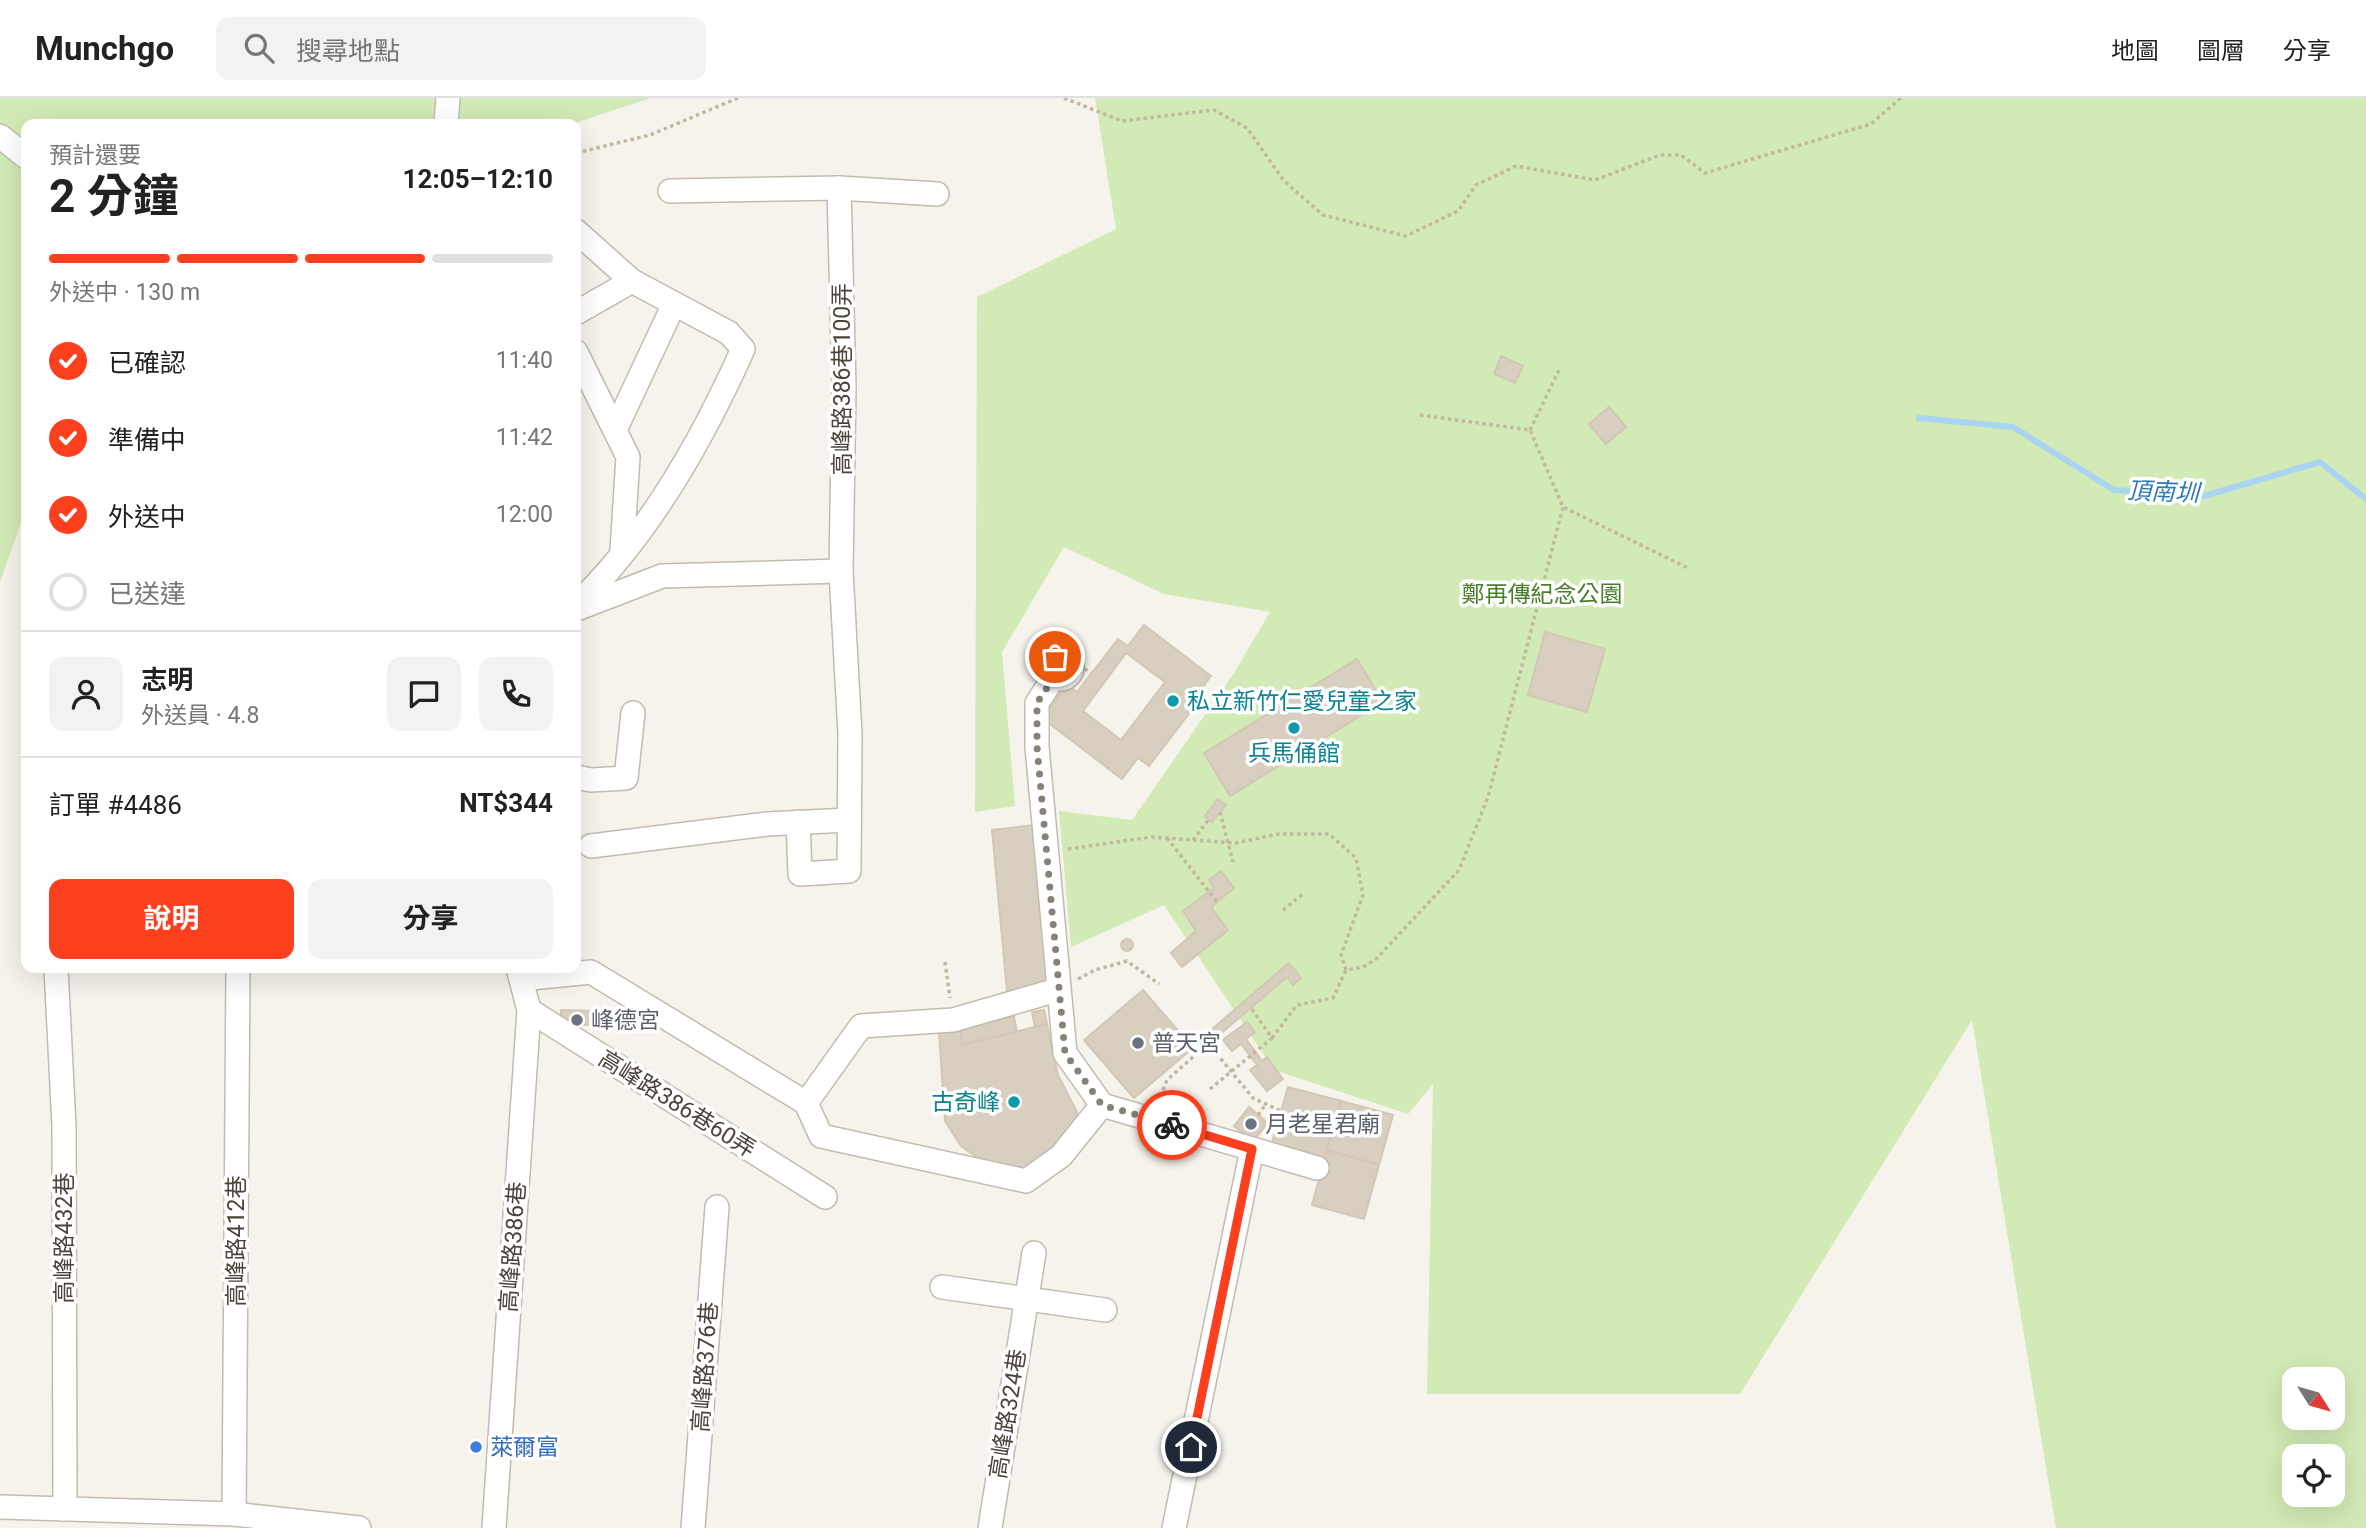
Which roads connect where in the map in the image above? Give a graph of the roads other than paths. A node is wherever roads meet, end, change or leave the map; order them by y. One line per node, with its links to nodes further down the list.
1 (448, 98): 2 (street)
2 (446, 119)
3 (0, 136): 4 (street)
4 (21, 153)
5 (839, 188): 6 (street); 7 (street); 15 (street, 高峰路386巷100弄)
6 (670, 191)
7 (937, 194)
8 (581, 235): 9 (street)
9 (632, 281): 10 (street); 11 (street)
10 (674, 304): 13 (street); 14 (street)
11 (581, 310)
12 (581, 362): 13 (street)
13 (615, 430): 14 (street)
14 (622, 551): 16 (street)
15 (841, 570): 17 (street); 21 (street, 高峰路386巷100弄)
16 (581, 602)
17 (581, 605)
18 (1067, 657): 29 (street)
19 (633, 713): 20 (street)
20 (581, 778)
21 (848, 820): 22 (street); 22 (street, 高峰路386巷100弄)
22 (799, 822): 23 (street)
23 (591, 846)
24 (581, 972): 31 (street)
25 (56, 973): 42 (street, 高峰路432巷)
26 (238, 973): 43 (street, 高峰路412巷)
27 (556, 973): 28 (street)
28 (519, 974): 30 (street, 高峰路386巷)
29 (1057, 990): 31 (street); 32 (street)
30 (529, 1010): 35 (street, 高峰路386巷60弄); 46 (street, 高峰路386巷)
31 (806, 1103): 32 (street)
32 (1102, 1105): 33 (street)
33 (1252, 1149): 34 (street); 49 (street)
34 (1317, 1168)
35 (825, 1197)
36 (717, 1207): 47 (street, 高峰路376巷)
37 (1034, 1253): 39 (street, 高峰路324巷)
38 (942, 1287): 39 (street)
39 (1026, 1299): 40 (street); 48 (street, 高峰路324巷)
40 (1105, 1310)
41 (0, 1507): 42 (street)
42 (65, 1508): 43 (street)
43 (234, 1514): 44 (street)
44 (308, 1525): 45 (street)
45 (359, 1528)
46 (494, 1528)
47 (693, 1528)
48 (990, 1528)
49 (1174, 1528)

